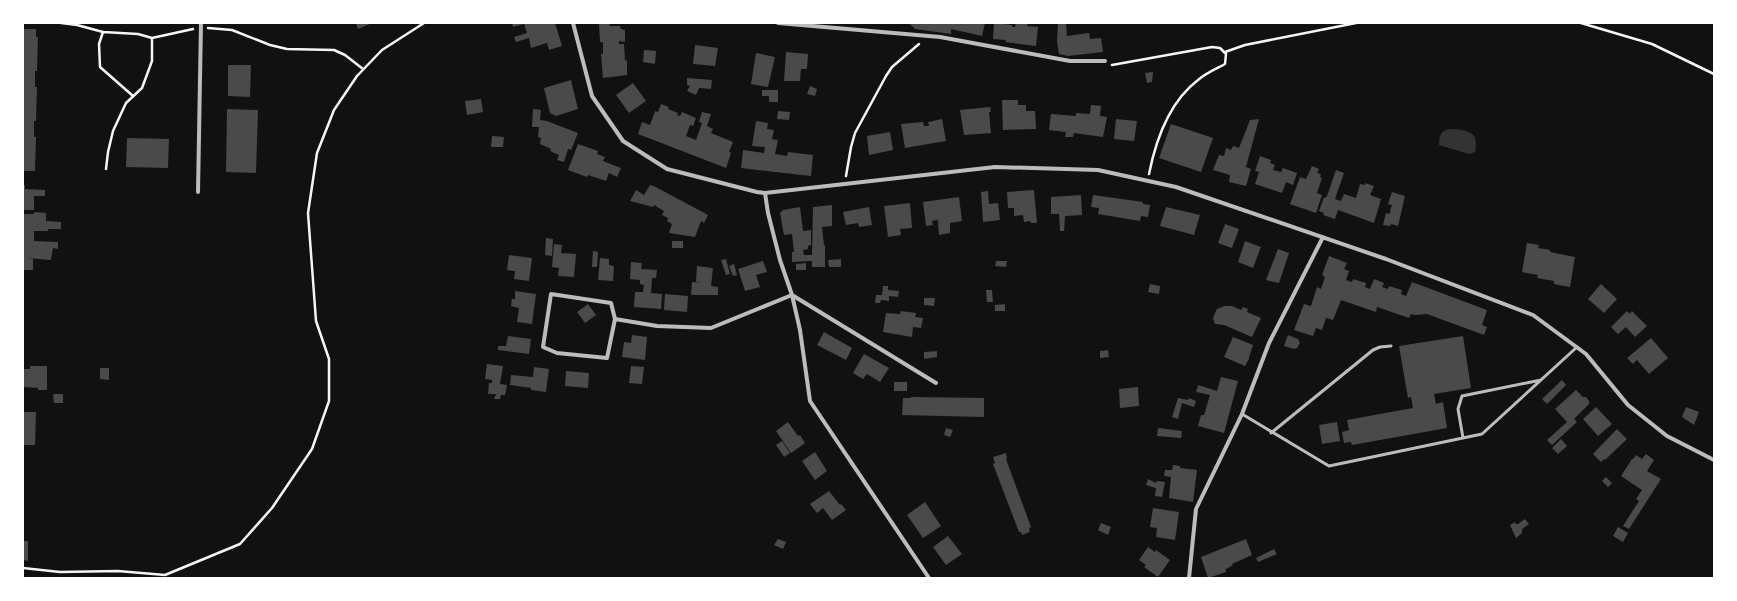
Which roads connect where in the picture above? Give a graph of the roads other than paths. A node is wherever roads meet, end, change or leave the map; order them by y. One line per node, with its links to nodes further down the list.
1 (573, 23): 6 (street)
2 (778, 23): 4 (street)
3 (201, 25): 5 (street)
4 (1105, 61)
5 (198, 192)
6 (766, 193): 7 (street); 8 (street)
7 (1323, 237): 11 (street); 14 (street)
8 (792, 295): 9 (street); 13 (street); 18 (street)
9 (615, 319): 9 (street)
10 (1391, 346): 15 (lane)
11 (1577, 347): 12 (lane); 17 (street)
12 (1542, 380): 16 (lane); 16 (lane)
13 (936, 383)
14 (1242, 414): 15 (lane); 19 (street)
15 (1271, 433): 16 (lane)
16 (1463, 438)
17 (1714, 460)
18 (929, 578)
19 (1189, 578)

